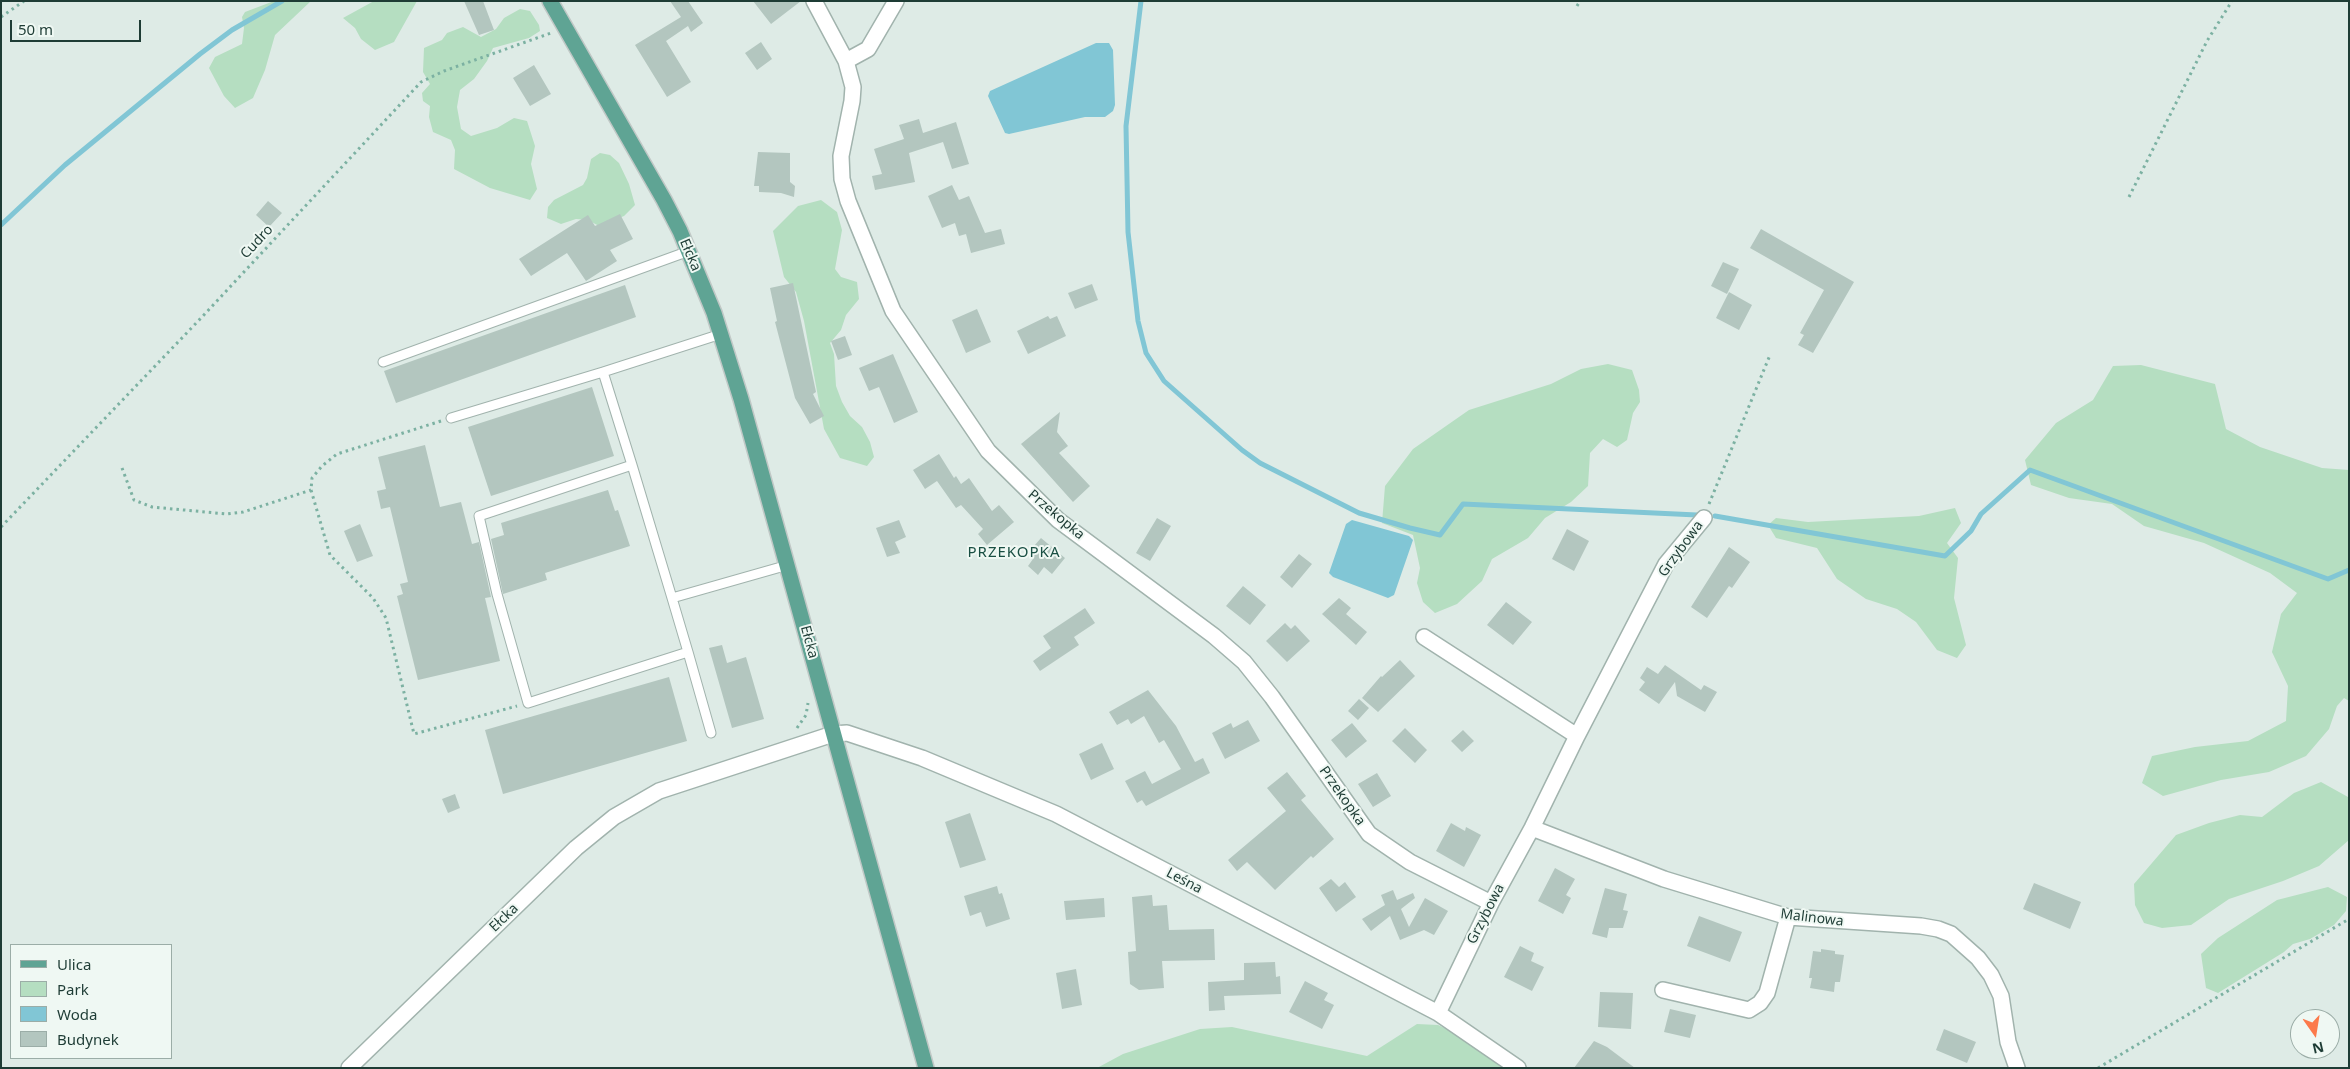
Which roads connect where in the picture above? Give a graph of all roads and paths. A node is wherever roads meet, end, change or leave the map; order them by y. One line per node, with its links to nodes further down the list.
1 (24, 1): 8 (path)
2 (550, 1): 10 (main road, Ełcka)
3 (814, 1): 12 (street, Przekopka)
4 (896, 1): 12 (street)
5 (1580, 1): 7 (path)
6 (2232, 1): 13 (path)
7 (1577, 6)
8 (1, 17)
9 (547, 24): 10 (path)
10 (558, 28): 11 (path); 14 (main road, Ełcka); 24 (path, Cudro)
11 (556, 40)
12 (846, 61): 36 (street, Przekopka)
13 (2129, 197)
14 (688, 251): 15 (main road, Ełcka); 17 (lane)
15 (721, 334): 18 (lane); 25 (main road, Ełcka)
16 (1770, 355): 23 (path, Grzybowa)
17 (383, 362)
18 (603, 372): 19 (lane); 20 (lane)
19 (451, 418): 22 (path)
20 (632, 465): 26 (lane); 30 (lane)
21 (122, 468): 22 (path)
22 (311, 490): 30 (path)
23 (1704, 518): 33 (street, Grzybowa)
24 (1, 527)
25 (788, 565): 26 (lane); 32 (main road, Ełcka)
26 (672, 598): 28 (lane)
27 (1424, 637): 33 (street)
28 (688, 652): 30 (lane); 31 (lane)
29 (808, 698): 34 (path)
30 (528, 703)
31 (710, 733)
32 (834, 734): 34 (street, Ełcka); 40 (street, Leśna); 42 (main road)
33 (1577, 736): 35 (street, Grzybowa)
34 (787, 749): 41 (street, Ełcka)
35 (1532, 828): 36 (street, Grzybowa); 37 (street, Malinowa)
36 (1491, 903): 40 (street, Grzybowa)
37 (1788, 917): 39 (street); 44 (street, Malinowa)
38 (2349, 919): 45 (path)
39 (1663, 990)
40 (1438, 1013): 43 (street, Leśna)
41 (349, 1068)
42 (926, 1068)
43 (1518, 1068)
44 (2018, 1068)
45 (2098, 1068)

